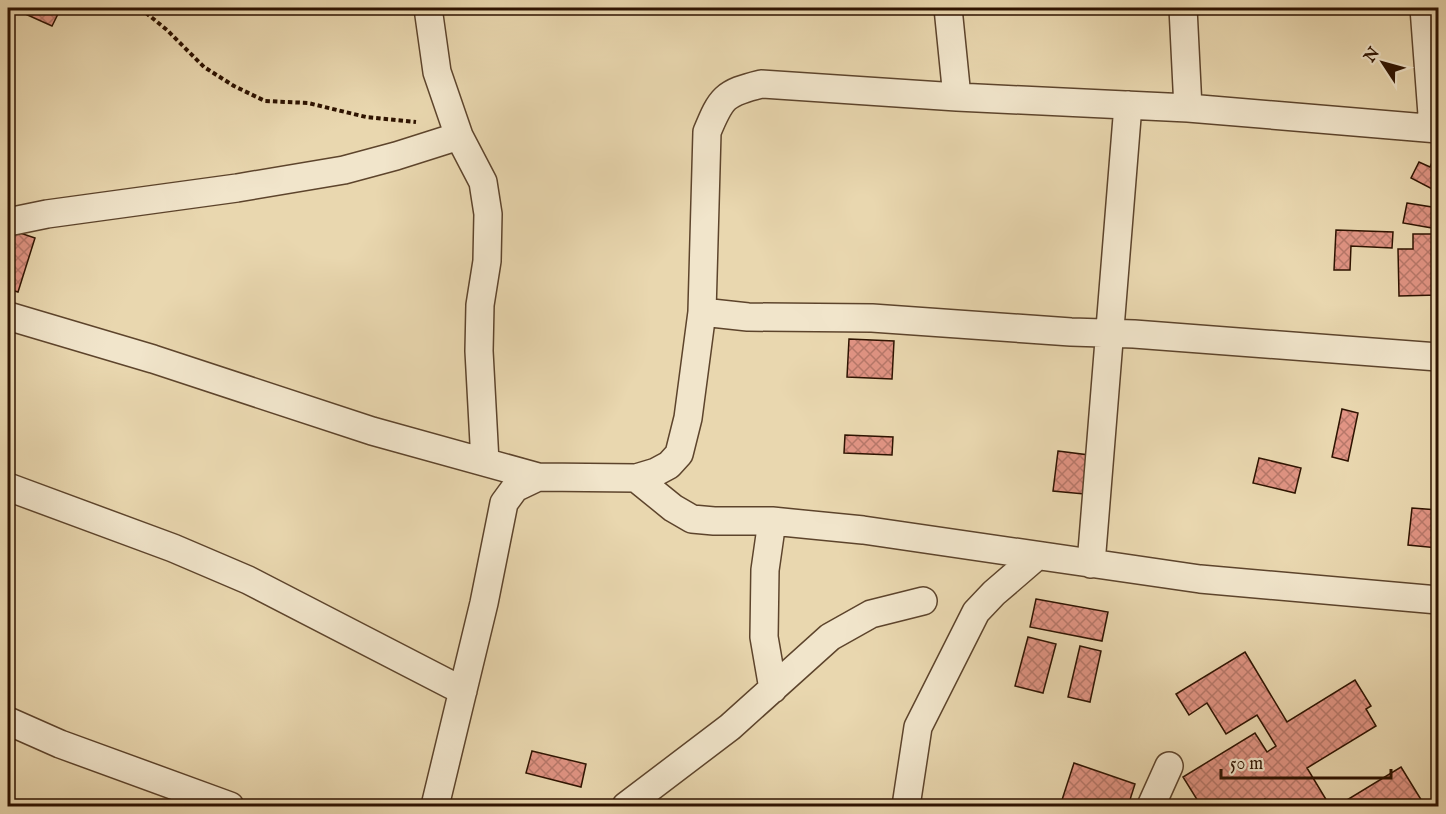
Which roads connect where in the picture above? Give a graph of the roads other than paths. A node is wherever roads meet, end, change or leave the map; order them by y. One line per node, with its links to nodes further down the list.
1 (428, 8): 8 (street)
2 (948, 8): 5 (street)
3 (1184, 8): 7 (street)
4 (1424, 8): 9 (street)
5 (957, 97): 6 (street); 11 (street)
6 (1128, 105): 7 (street); 13 (street)
7 (1188, 108): 9 (street)
8 (456, 125): 10 (street); 15 (street)
9 (1436, 129)
10 (8, 222)
11 (702, 312): 13 (street); 17 (street)
12 (8, 316): 15 (street)
13 (1111, 333): 14 (street); 21 (street)
14 (1438, 357)
15 (485, 462): 16 (street)
16 (538, 477): 17 (street); 25 (street)
17 (636, 478): 19 (street)
18 (8, 487): 25 (street)
19 (772, 521): 20 (street); 24 (street)
20 (1037, 556): 21 (street); 31 (street)
21 (1091, 564): 22 (street)
22 (1438, 600)
23 (923, 601): 24 (street)
24 (773, 689): 30 (street)
25 (463, 691): 29 (street)
26 (8, 721): 28 (street)
27 (1169, 766): 32 (street)
28 (230, 807)
29 (435, 807)
30 (626, 807)
31 (906, 807)
32 (1151, 807)

